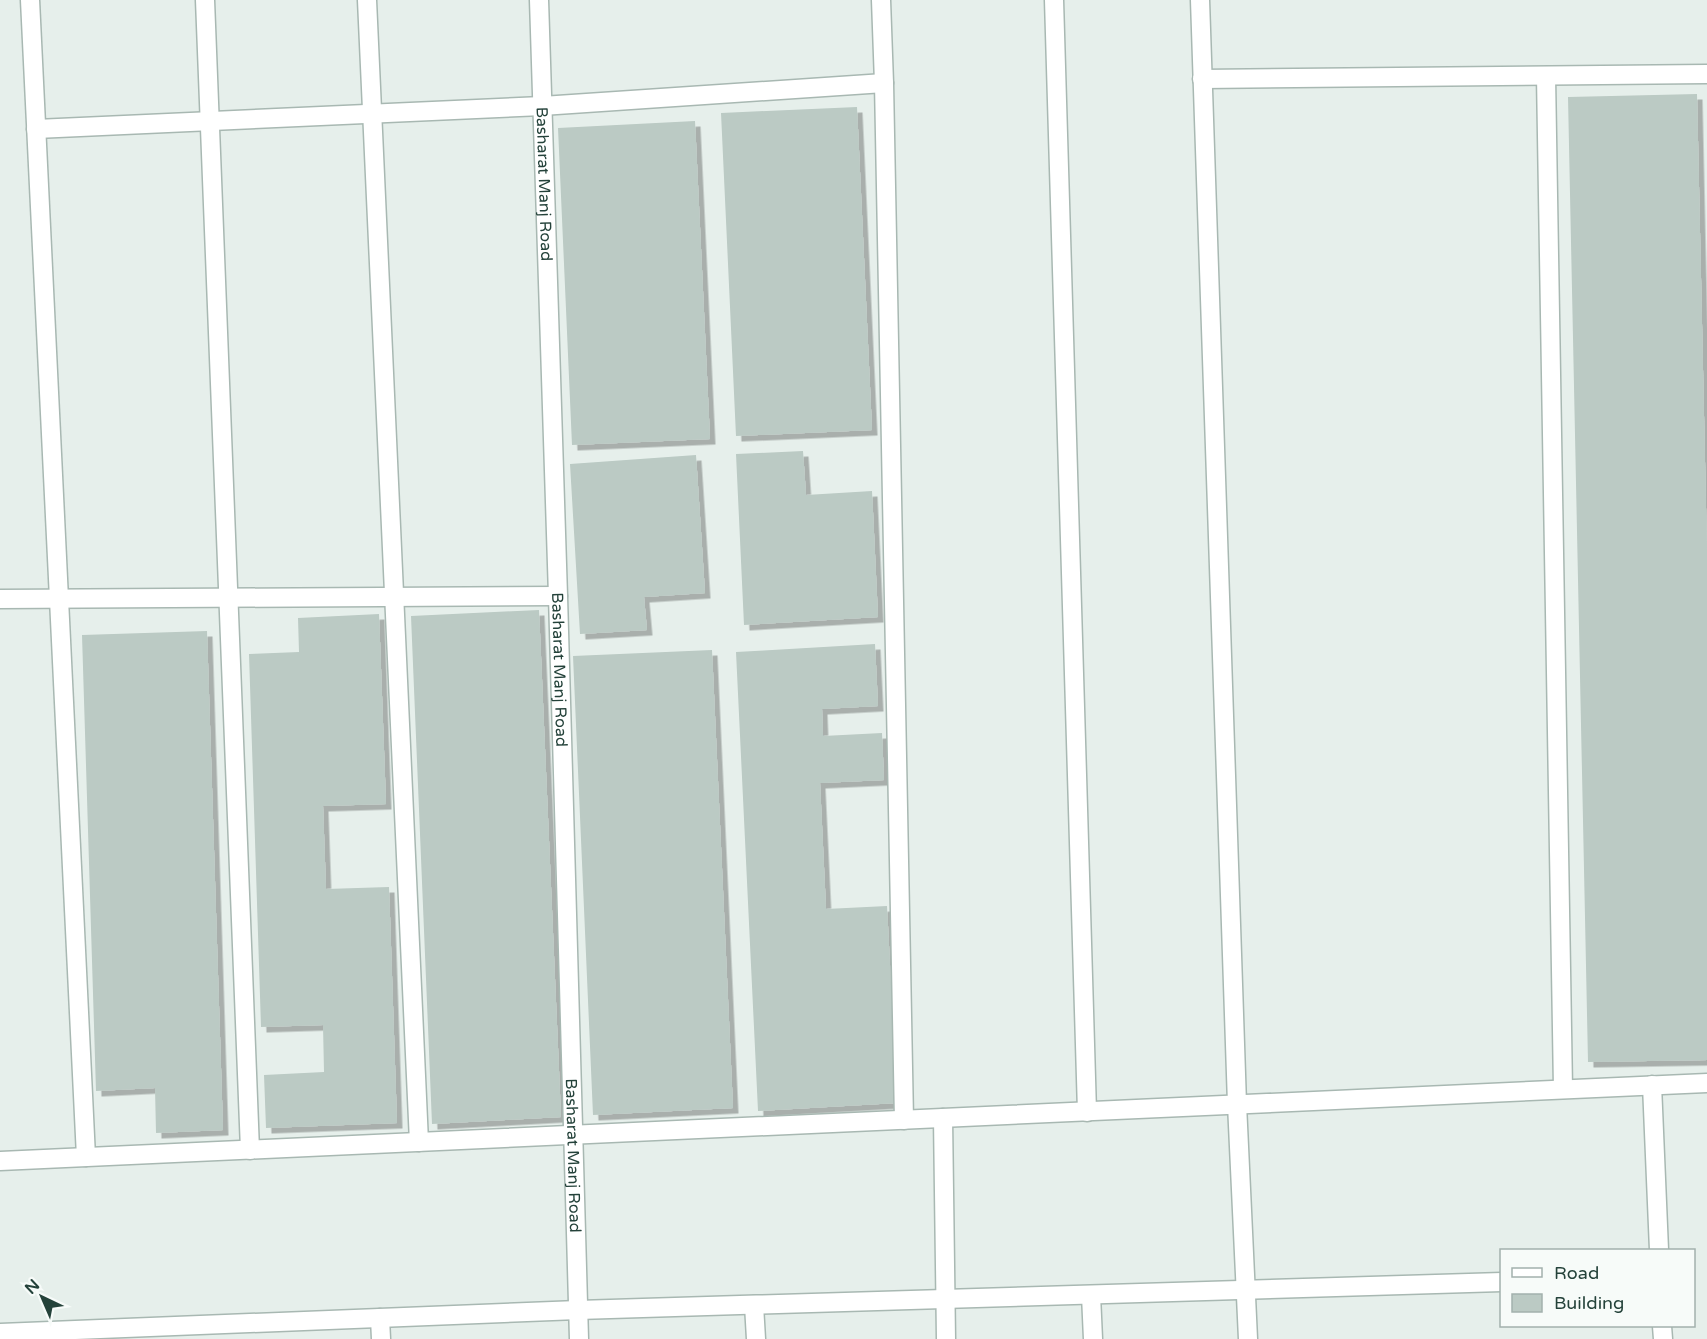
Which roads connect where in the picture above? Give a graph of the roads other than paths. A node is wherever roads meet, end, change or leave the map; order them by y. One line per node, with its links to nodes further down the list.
1 (30, 0): 15 (street)
2 (205, 0): 14 (street)
3 (367, 0): 13 (street)
4 (539, 0): 12 (street, Basharat Manj Road)
5 (881, 0): 11 (street)
6 (1054, 0): 25 (street)
7 (1200, 0): 10 (street)
8 (1707, 74): 9 (street)
9 (1545, 76): 10 (street); 23 (street)
10 (1202, 79): 24 (street)
11 (884, 83): 12 (street); 27 (street)
12 (542, 106): 13 (street); 16 (street, Basharat Manj Road)
13 (372, 113): 14 (street); 18 (street)
14 (210, 121): 15 (street); 17 (street)
15 (36, 129): 20 (street)
16 (558, 596): 18 (street); 28 (street, Basharat Manj Road)
17 (229, 598): 18 (street); 20 (street); 30 (street)
18 (394, 598): 29 (street)
19 (0, 599): 20 (street)
20 (58, 599): 31 (street)
21 (1707, 1083): 22 (street)
22 (1652, 1085): 23 (street); 33 (street)
23 (1563, 1089): 24 (street)
24 (1237, 1104): 25 (street); 35 (street)
25 (1087, 1112): 26 (street)
26 (944, 1118): 27 (street); 37 (street)
27 (904, 1120): 28 (street)
28 (573, 1135): 29 (street); 39 (street, Basharat Manj Road)
29 (419, 1142): 30 (street)
30 (250, 1150): 31 (street)
31 (86, 1157): 32 (street)
32 (0, 1161)
33 (1659, 1249)
34 (1500, 1282): 35 (street)
35 (1246, 1290): 36 (street); 49 (street)
36 (1091, 1295): 37 (street); 48 (street)
37 (945, 1299): 38 (street); 47 (street)
38 (754, 1305): 39 (street); 46 (street)
39 (578, 1310): 40 (street); 45 (street, Basharat Manj Road)
40 (380, 1318): 41 (street); 44 (street)
41 (241, 1331): 43 (street)
42 (0, 1333): 43 (street)
43 (69, 1335)
44 (381, 1339)
45 (579, 1339)
46 (756, 1339)
47 (946, 1339)
48 (1093, 1339)
49 (1248, 1339)

